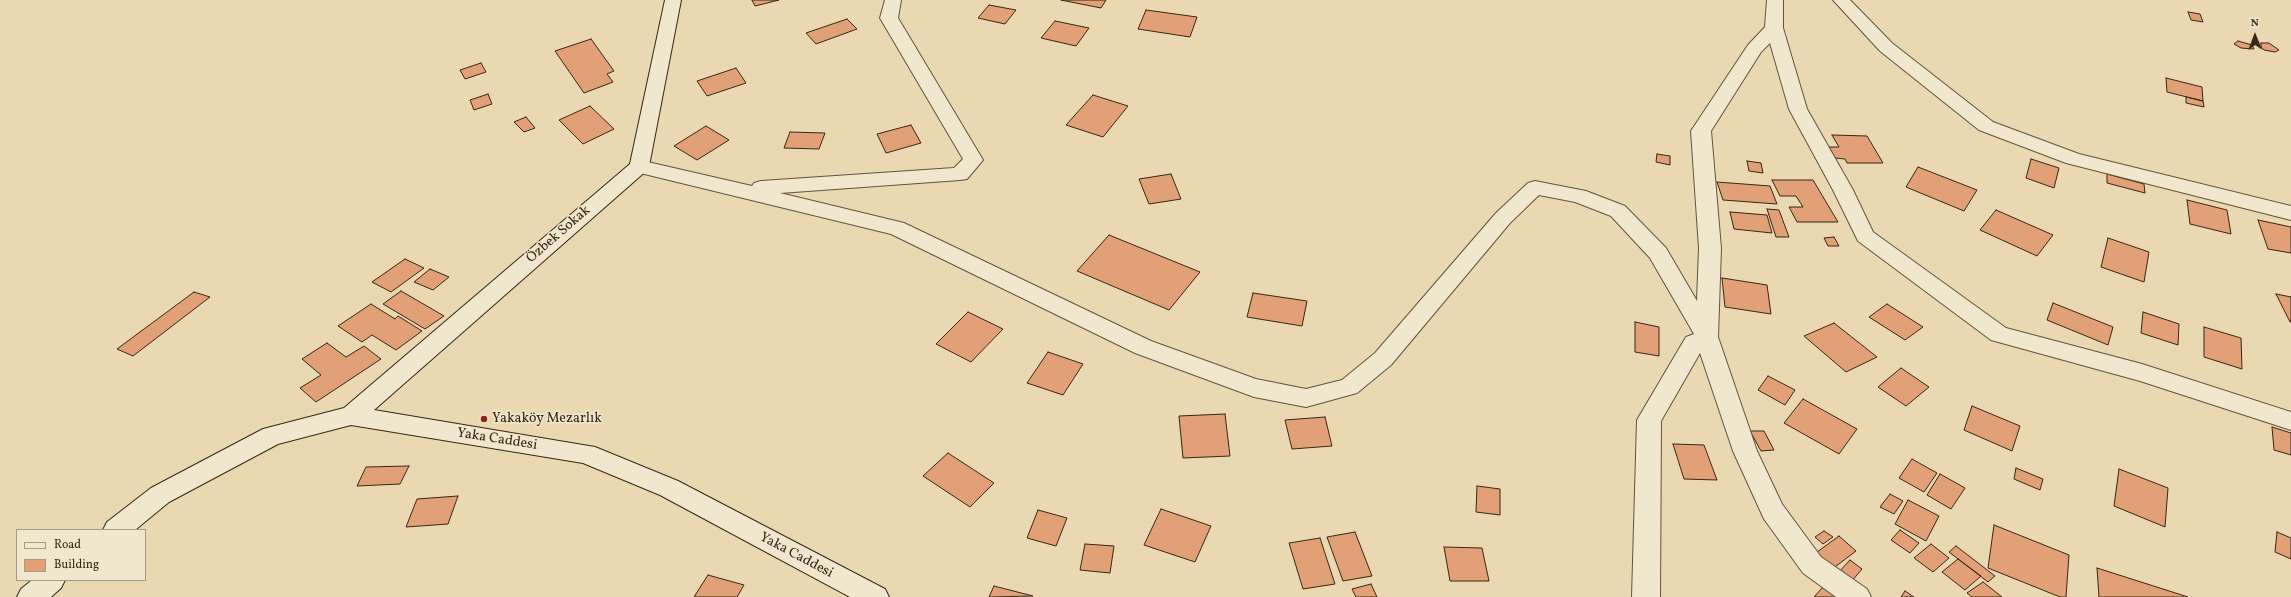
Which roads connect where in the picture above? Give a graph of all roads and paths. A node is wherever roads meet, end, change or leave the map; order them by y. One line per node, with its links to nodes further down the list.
1 (673, 0): 6 (street)
2 (893, 0): 7 (street)
3 (1775, 0): 5 (street)
4 (1841, 0): 8 (street)
5 (1774, 28): 9 (street); 11 (street)
6 (639, 166): 7 (street); 10 (street, Özbek Sokak)
7 (740, 190): 9 (street)
8 (2291, 213)
9 (1707, 337): 16 (street); 17 (street)
10 (351, 416): 12 (street, Yaka Caddesi); 15 (street, Yaka Caddesi)
11 (2291, 421)
12 (117, 529)
13 (51, 581): 14 (street)
14 (30, 597)
15 (875, 597)
16 (1646, 597)
17 (1856, 597)

